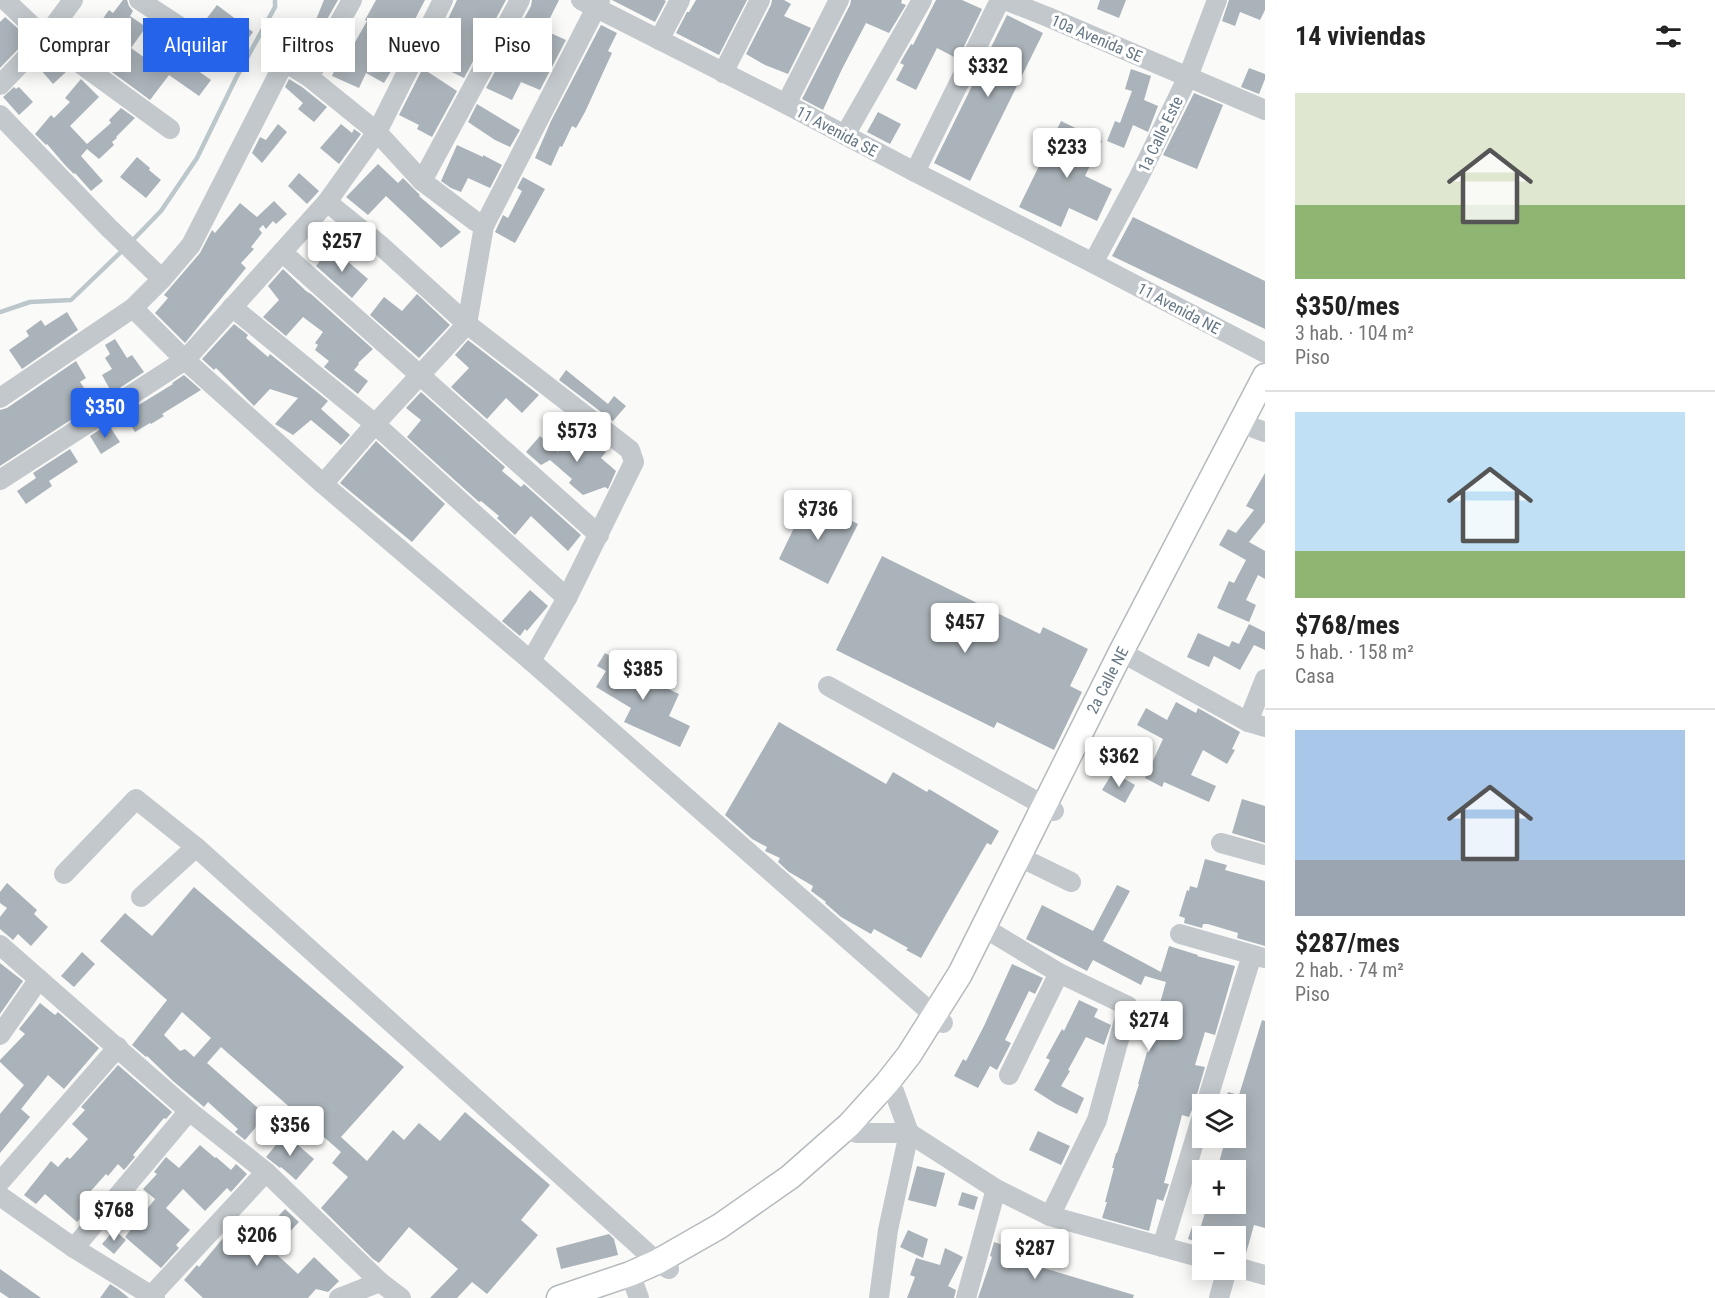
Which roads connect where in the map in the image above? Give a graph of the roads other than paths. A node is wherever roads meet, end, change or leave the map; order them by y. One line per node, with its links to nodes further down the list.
1 (5, 0): 15 (street)
2 (73, 0): 16 (street)
3 (139, 0): 17 (street)
4 (352, 0): 22 (street)
5 (443, 0): 29 (street)
6 (520, 0): 32 (street)
7 (680, 0): 18 (street)
8 (760, 0): 21 (street)
9 (839, 0): 25 (street)
10 (922, 0): 30 (street)
11 (1000, 0): 31 (street)
12 (1005, 0): 23 (street, 10a Avenida SE)
13 (1217, 0): 23 (street, 1a Calle Este)
14 (592, 2): 18 (street, 11 Avenida SE); 34 (street)
15 (24, 18)
16 (60, 18)
17 (166, 18)
18 (659, 40): 21 (street, 11 Avenida SE)
19 (18, 66): 24 (street)
20 (92, 72): 28 (street)
21 (723, 73): 25 (street, 11 Avenida SE)
22 (309, 77): 29 (street); 37 (street)
23 (1188, 77): 26 (street, 10a Avenida SE); 36 (street, 1a Calle Este)
24 (0, 85)
25 (786, 104): 30 (street, 11 Avenida SE)
26 (1265, 110)
27 (0, 114): 37 (street)
28 (170, 129)
29 (377, 132): 32 (street); 33 (street)
30 (845, 135): 31 (street, 11 Avenida SE)
31 (915, 172): 36 (street, 11 Avenida SE)
32 (422, 181): 34 (street)
33 (327, 202): 35 (street); 40 (street)
34 (484, 226): 40 (street)
35 (282, 252): 38 (street); 43 (street)
36 (1093, 263): 41 (street, 11 Avenida NE)
37 (162, 279): 39 (street)
38 (232, 307): 42 (street); 47 (street)
39 (133, 308): 42 (street); 45 (street)
40 (467, 324): 43 (street); 51 (street)
41 (1265, 353)
42 (185, 360): 49 (street); 50 (street)
43 (420, 376): 47 (street); 51 (street)
44 (1265, 376): 53 (main road, 2a Calle NE)
45 (0, 398)
46 (1265, 406): 48 (main road, 2a Calle NE)
47 (375, 424): 50 (street); 52 (street)
48 (1259, 430): 53 (main road, 2a Calle NE)
49 (0, 480)
50 (323, 484): 54 (street)
51 (599, 535): 52 (street)
52 (567, 598): 54 (street)
53 (1127, 656): 57 (street); 58 (main road, 2a Calle NE)
54 (531, 661): 72 (street)
55 (1265, 679): 57 (street)
56 (828, 686): 58 (street)
57 (1257, 725)
58 (1049, 808): 62 (main road, 2a Calle NE); 66 (main road, 2a Calle NE)
59 (1221, 843): 61 (street)
60 (196, 847): 63 (street); 65 (street); 90 (street)
61 (1265, 855)
62 (1028, 861): 64 (street); 66 (main road, 2a Calle NE)
63 (64, 874)
64 (1071, 882)
65 (141, 897)
66 (987, 929): 70 (street); 72 (main road, 2a Calle NE)
67 (1180, 934): 69 (street)
68 (0, 945): 71 (street)
69 (1258, 957): 77 (street)
70 (1059, 973): 75 (street); 86 (street)
71 (39, 979): 73 (street); 74 (street)
72 (939, 1020): 76 (main road); 90 (main road)
73 (0, 1035)
74 (118, 1047): 78 (street); 83 (street)
75 (1009, 1075)
76 (894, 1091): 79 (main road); 80 (street)
77 (1210, 1094)
78 (189, 1111): 82 (street); 88 (street)
79 (856, 1133): 80 (street); 90 (main road)
80 (909, 1133): 84 (street); 101 (street)
81 (1192, 1148): 87 (street)
82 (266, 1172): 94 (street); 96 (street)
83 (0, 1182)
84 (996, 1189): 86 (street); 102 (street)
85 (0, 1196): 88 (street)
86 (1050, 1216): 87 (street)
87 (1162, 1246): 89 (street)
88 (74, 1248): 96 (street)
89 (1192, 1255)
90 (663, 1265): 95 (main road)
91 (1246, 1268): 92 (street)
92 (1264, 1269)
93 (1224, 1280): 103 (street)
94 (380, 1282): 97 (street); 98 (street)
95 (635, 1285): 99 (main road); 100 (main road)
96 (152, 1297)
97 (339, 1298)
98 (401, 1298)
99 (559, 1298)
100 (591, 1298)
101 (879, 1298)
102 (966, 1298)
103 (1219, 1298)

